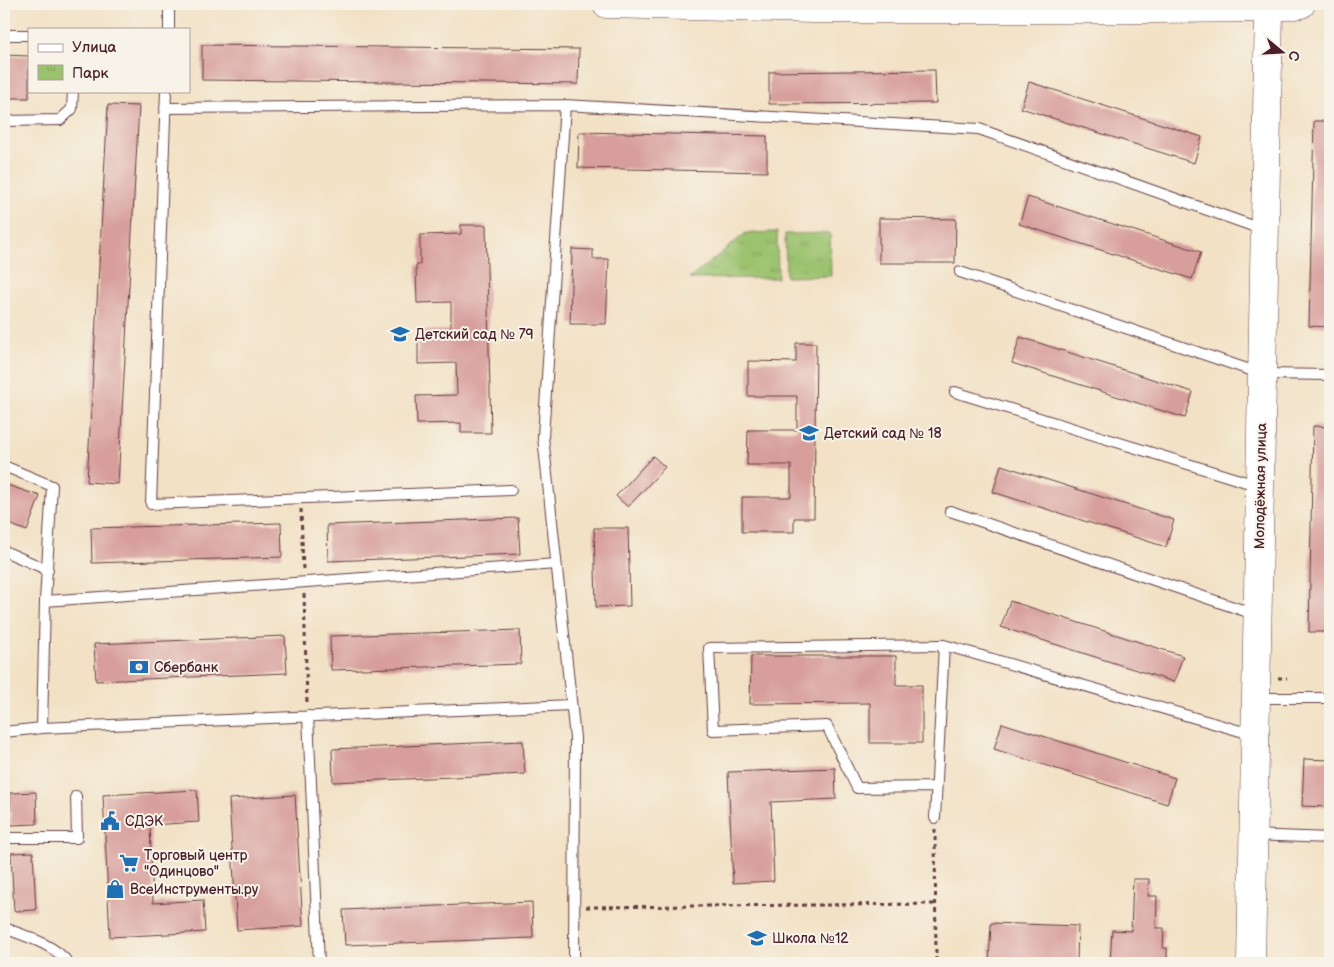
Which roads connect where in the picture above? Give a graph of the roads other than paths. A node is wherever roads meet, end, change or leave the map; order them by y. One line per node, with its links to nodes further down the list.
1 (170, 4): 6 (lane)
2 (607, 4): 4 (street)
3 (1301, 4): 5 (street)
4 (1179, 6): 5 (street)
5 (1269, 8): 14 (street, Молодёжная улица)
6 (168, 28)
7 (4, 35): 8 (lane)
8 (28, 35)
9 (73, 92): 13 (lane)
10 (166, 92): 12 (lane)
11 (565, 105): 12 (lane); 14 (lane); 24 (lane)
12 (166, 108): 21 (lane)
13 (4, 121)
14 (1265, 231): 16 (street, Молодёжная улица)
15 (960, 272): 16 (lane)
16 (1262, 374): 17 (lane); 20 (street, Молодёжная улица)
17 (1330, 375)
18 (955, 392): 20 (lane)
19 (4, 466): 25 (lane)
20 (1260, 486): 27 (street, Молодёжная улица)
21 (511, 490)
22 (950, 511): 27 (lane)
23 (4, 551): 25 (lane)
24 (556, 564): 26 (lane); 31 (lane)
25 (48, 570): 26 (lane)
26 (45, 602): 33 (lane)
27 (1258, 616): 29 (street, Молодёжная улица)
28 (944, 645): 35 (lane); 36 (lane); 36 (lane)
29 (1256, 698): 30 (lane); 35 (street, Молодёжная улица)
30 (1330, 698)
31 (571, 705): 32 (lane); 45 (lane)
32 (308, 716): 33 (lane); 44 (lane)
33 (42, 728): 34 (lane)
34 (4, 732)
35 (1256, 735): 39 (street, Молодёжная улица)
36 (936, 787): 38 (lane)
37 (76, 796): 40 (lane)
38 (935, 818)
39 (1254, 835): 41 (lane); 46 (street, Молодёжная улица)
40 (4, 838)
41 (1330, 838)
42 (4, 928): 43 (lane)
43 (68, 963)
44 (319, 963)
45 (574, 963)
46 (1251, 963)

